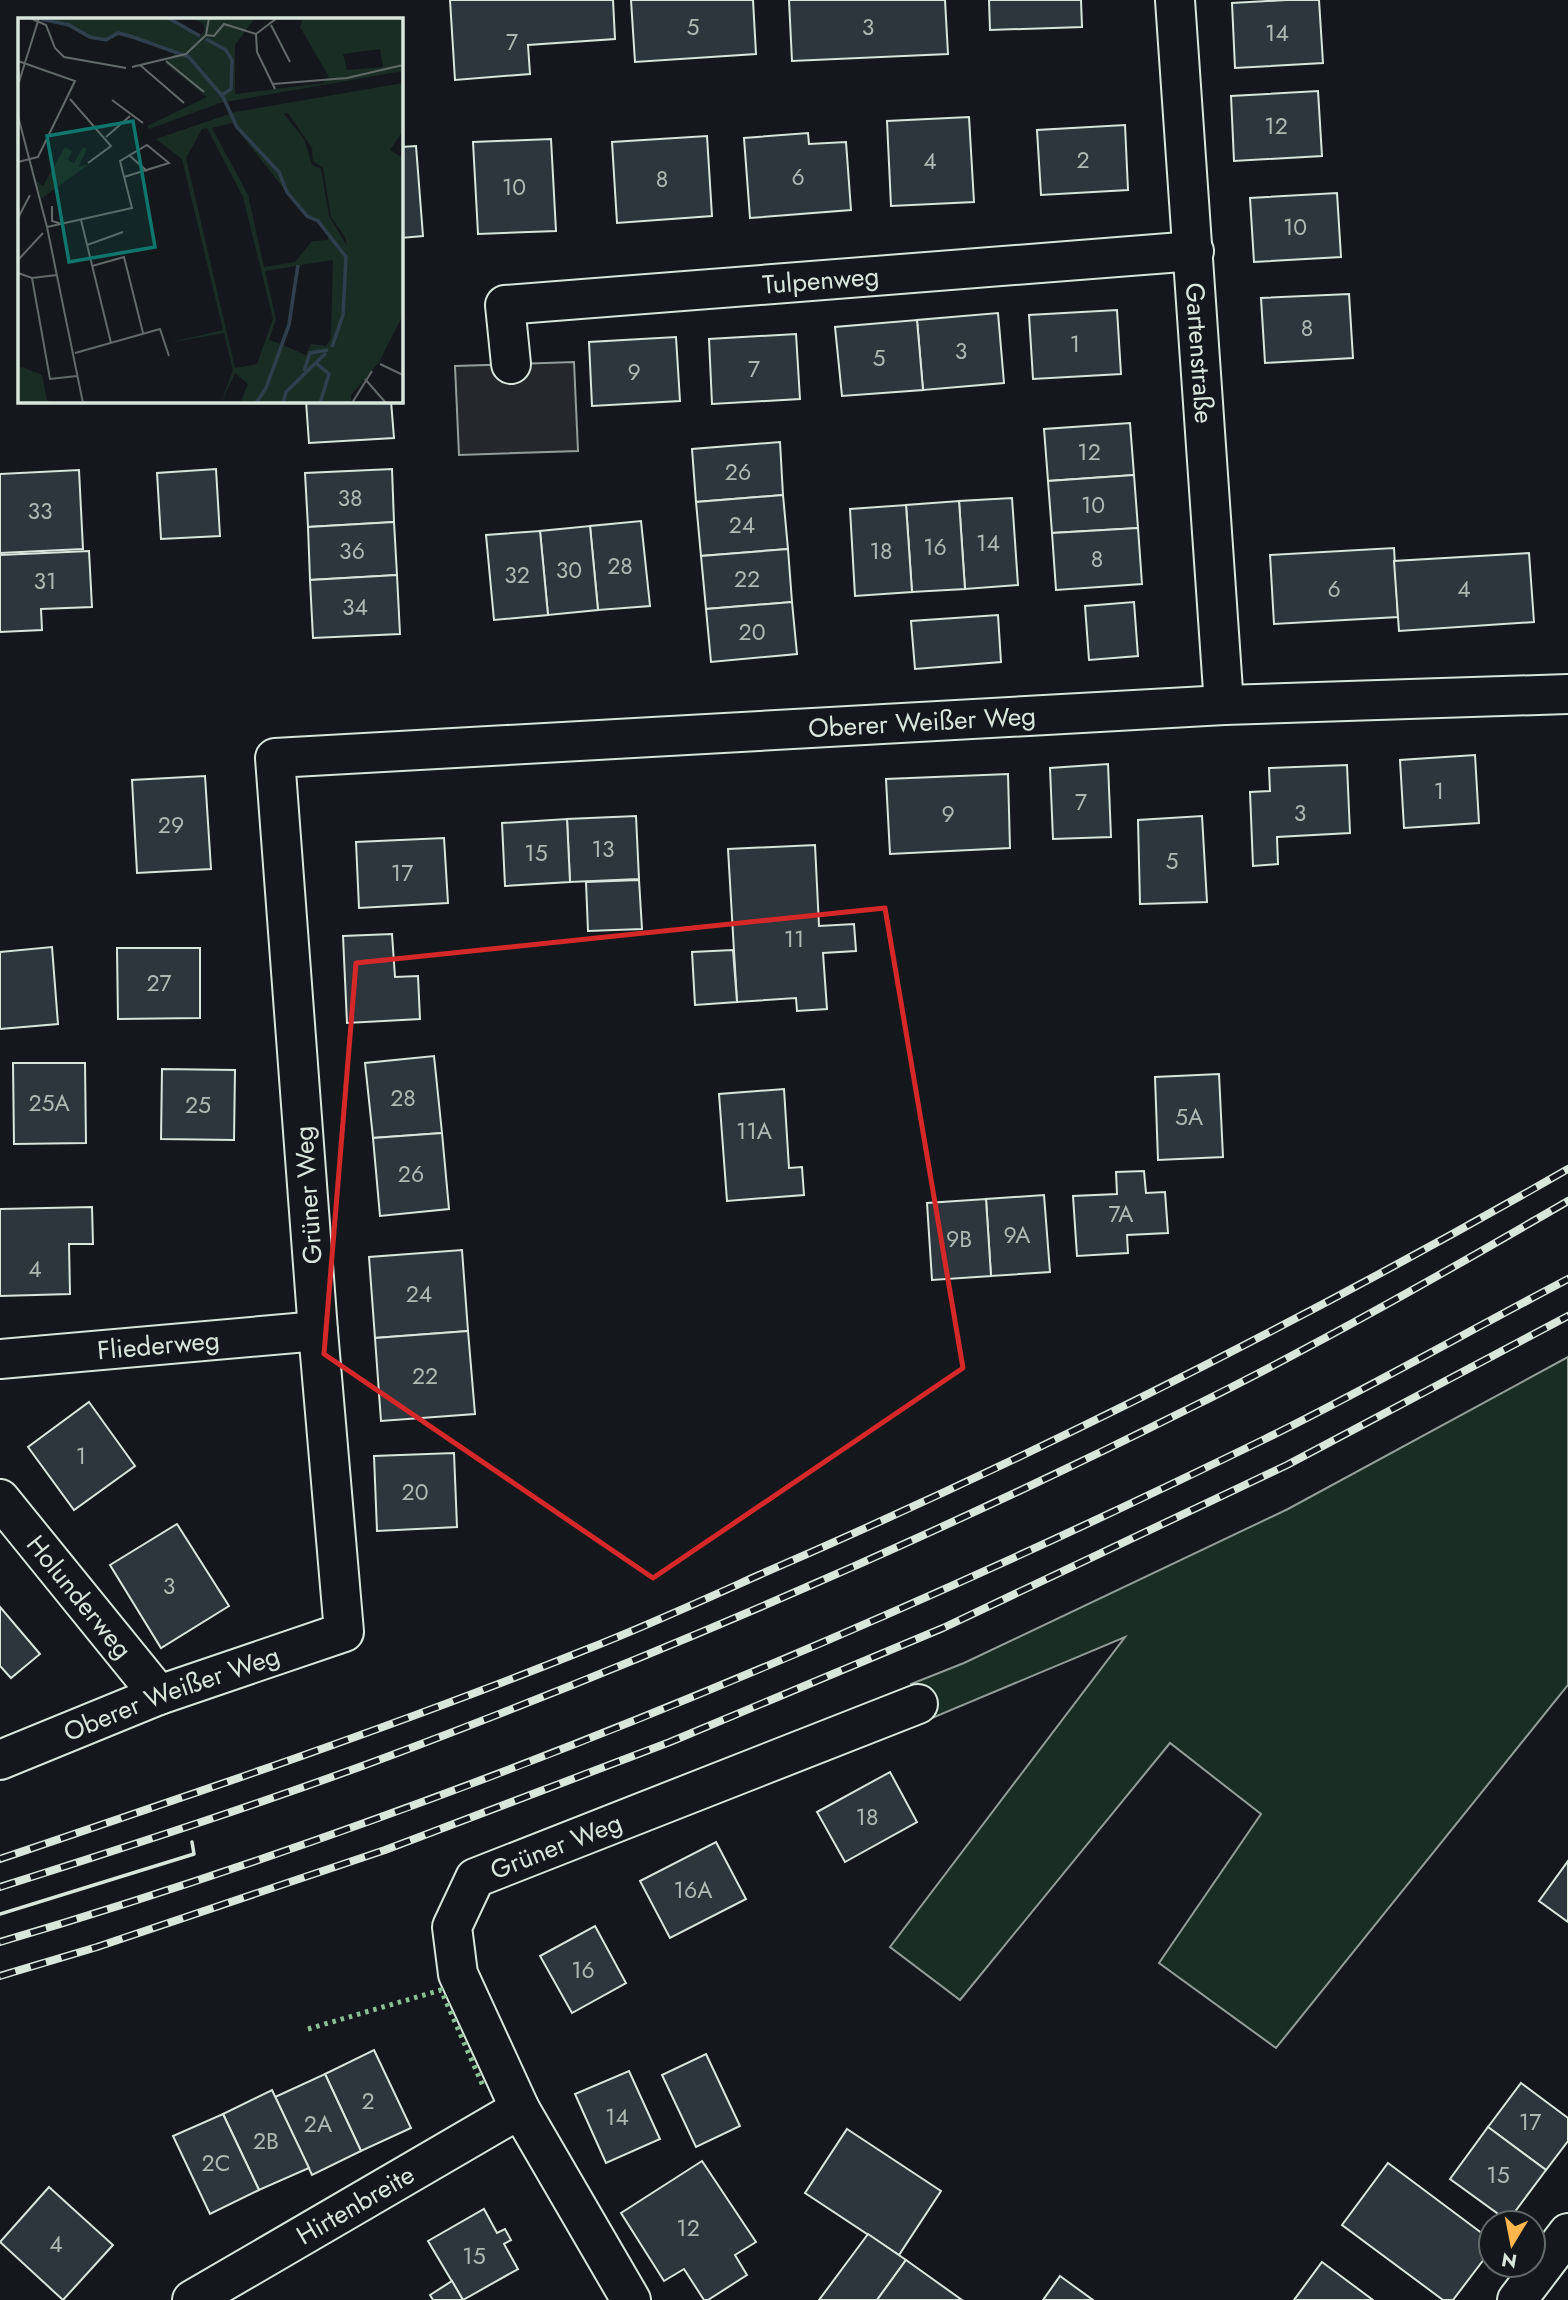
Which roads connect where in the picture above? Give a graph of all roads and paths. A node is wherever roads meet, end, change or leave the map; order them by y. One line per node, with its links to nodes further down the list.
1 (1175, 0): 2 (street, Gartenstraße)
2 (1194, 251): 3 (street, Tulpenweg); 5 (street, Gartenstraße)
3 (511, 364)
4 (1565, 697): 5 (street, Oberer Weißer Weg)
5 (1224, 705): 6 (street, Oberer Weißer Weg)
6 (275, 758): 7 (street, Grüner Weg)
7 (318, 1331): 8 (street, Fliederweg); 10 (street, Grüner Weg)
8 (0, 1359)
9 (0, 1499): 11 (street, Holunderweg)
10 (344, 1632): 11 (street, Oberer Weißer Weg)
11 (159, 1695): 13 (street, Oberer Weißer Weg)
12 (918, 1704): 14 (street, Grüner Weg)
13 (0, 1760)
14 (520, 2109): 16 (street, Hirtenbreite); 17 (street, Grüner Weg)
15 (1568, 2233): 18 (street)
16 (192, 2300)
17 (631, 2300)
18 (1517, 2300)

